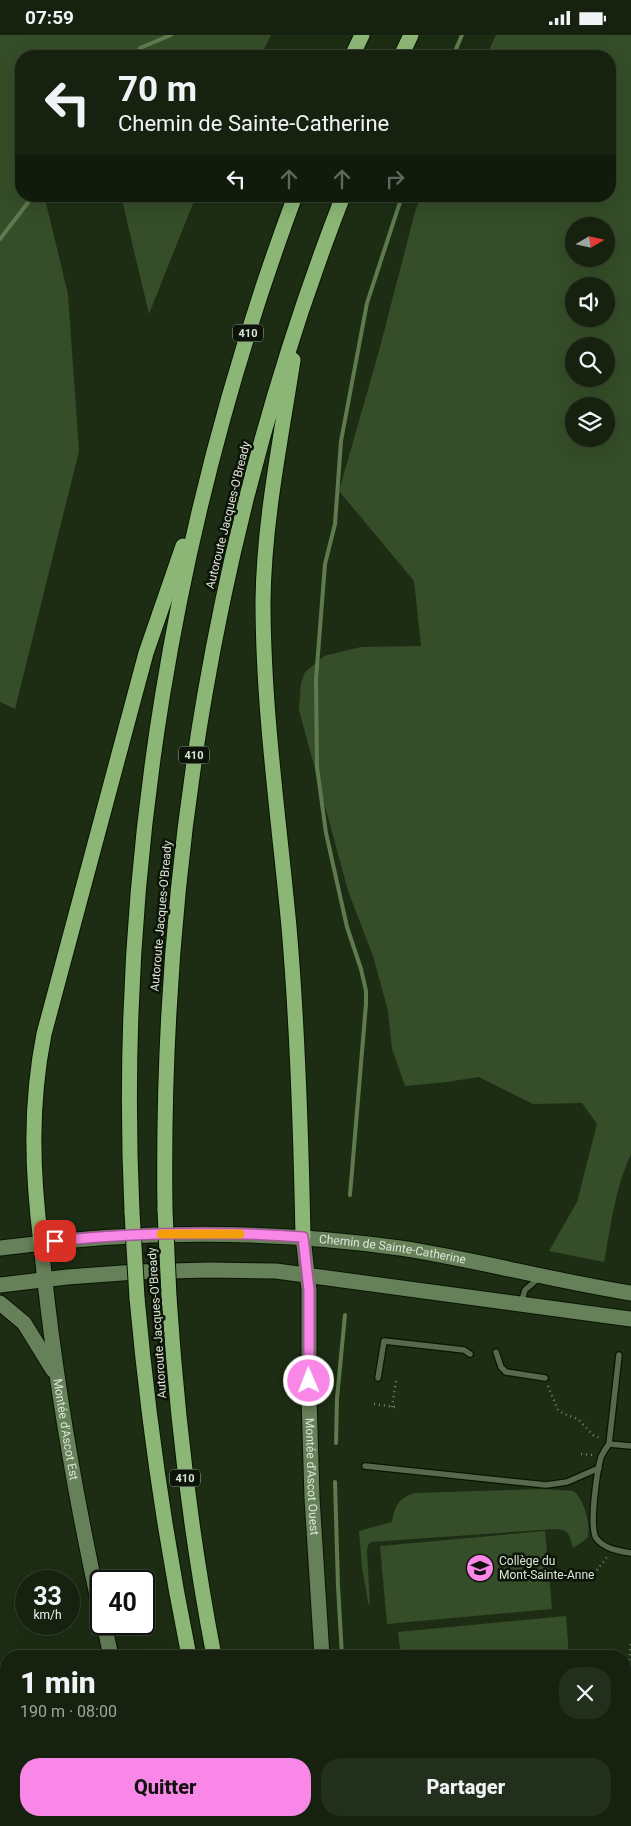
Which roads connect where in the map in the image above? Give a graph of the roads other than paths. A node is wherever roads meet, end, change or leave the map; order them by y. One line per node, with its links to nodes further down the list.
1 (362, 35): 3 (highway)
2 (411, 35): 4 (highway)
3 (355, 50)
4 (405, 50)
5 (293, 202): 8 (highway, Autoroute Jacques-O'Bready / 410)
6 (341, 202): 7 (highway, Autoroute Jacques-O'Bready / 410)
7 (301, 311): 9 (highway); 35 (highway, Autoroute Jacques-O'Bready / 410, bridge)
8 (209, 473): 10 (highway); 34 (highway, Autoroute Jacques-O'Bready / 410, bridge)
9 (303, 1237): 10 (main road, Chemin de Sainte-Catherine); 12 (main road, Montée d'Ascot Ouest); 13 (main road, Chemin de Sainte-Catherine)
10 (41, 1243): 11 (main road, Chemin de Sainte-Catherine); 14 (main road, Montée d'Ascot Est)
11 (0, 1248)
12 (307, 1275): 14 (main road); 18 (main road); 36 (main road, Montée d'Ascot Ouest)
13 (540, 1276): 16 (main road, Chemin de Sainte-Catherine); 18 (lane)
14 (45, 1279): 15 (main road); 23 (main road, Montée d'Ascot Est)
15 (0, 1285)
16 (631, 1293)
17 (0, 1303): 23 (main road)
18 (521, 1303): 19 (main road)
19 (631, 1319)
20 (496, 1353): 24 (lane)
21 (470, 1354): 25 (lane)
22 (619, 1355): 26 (lane)
23 (58, 1378): 31 (main road, Montée d'Ascot Est)
24 (545, 1378)
25 (378, 1379)
26 (609, 1444): 27 (lane); 29 (lane)
27 (631, 1446)
28 (365, 1466): 29 (lane)
29 (599, 1468): 30 (lane)
30 (631, 1553)
31 (92, 1570)
32 (106, 1635): 33 (main road)
33 (110, 1650)
34 (188, 1650)
35 (213, 1650)
36 (322, 1650)

